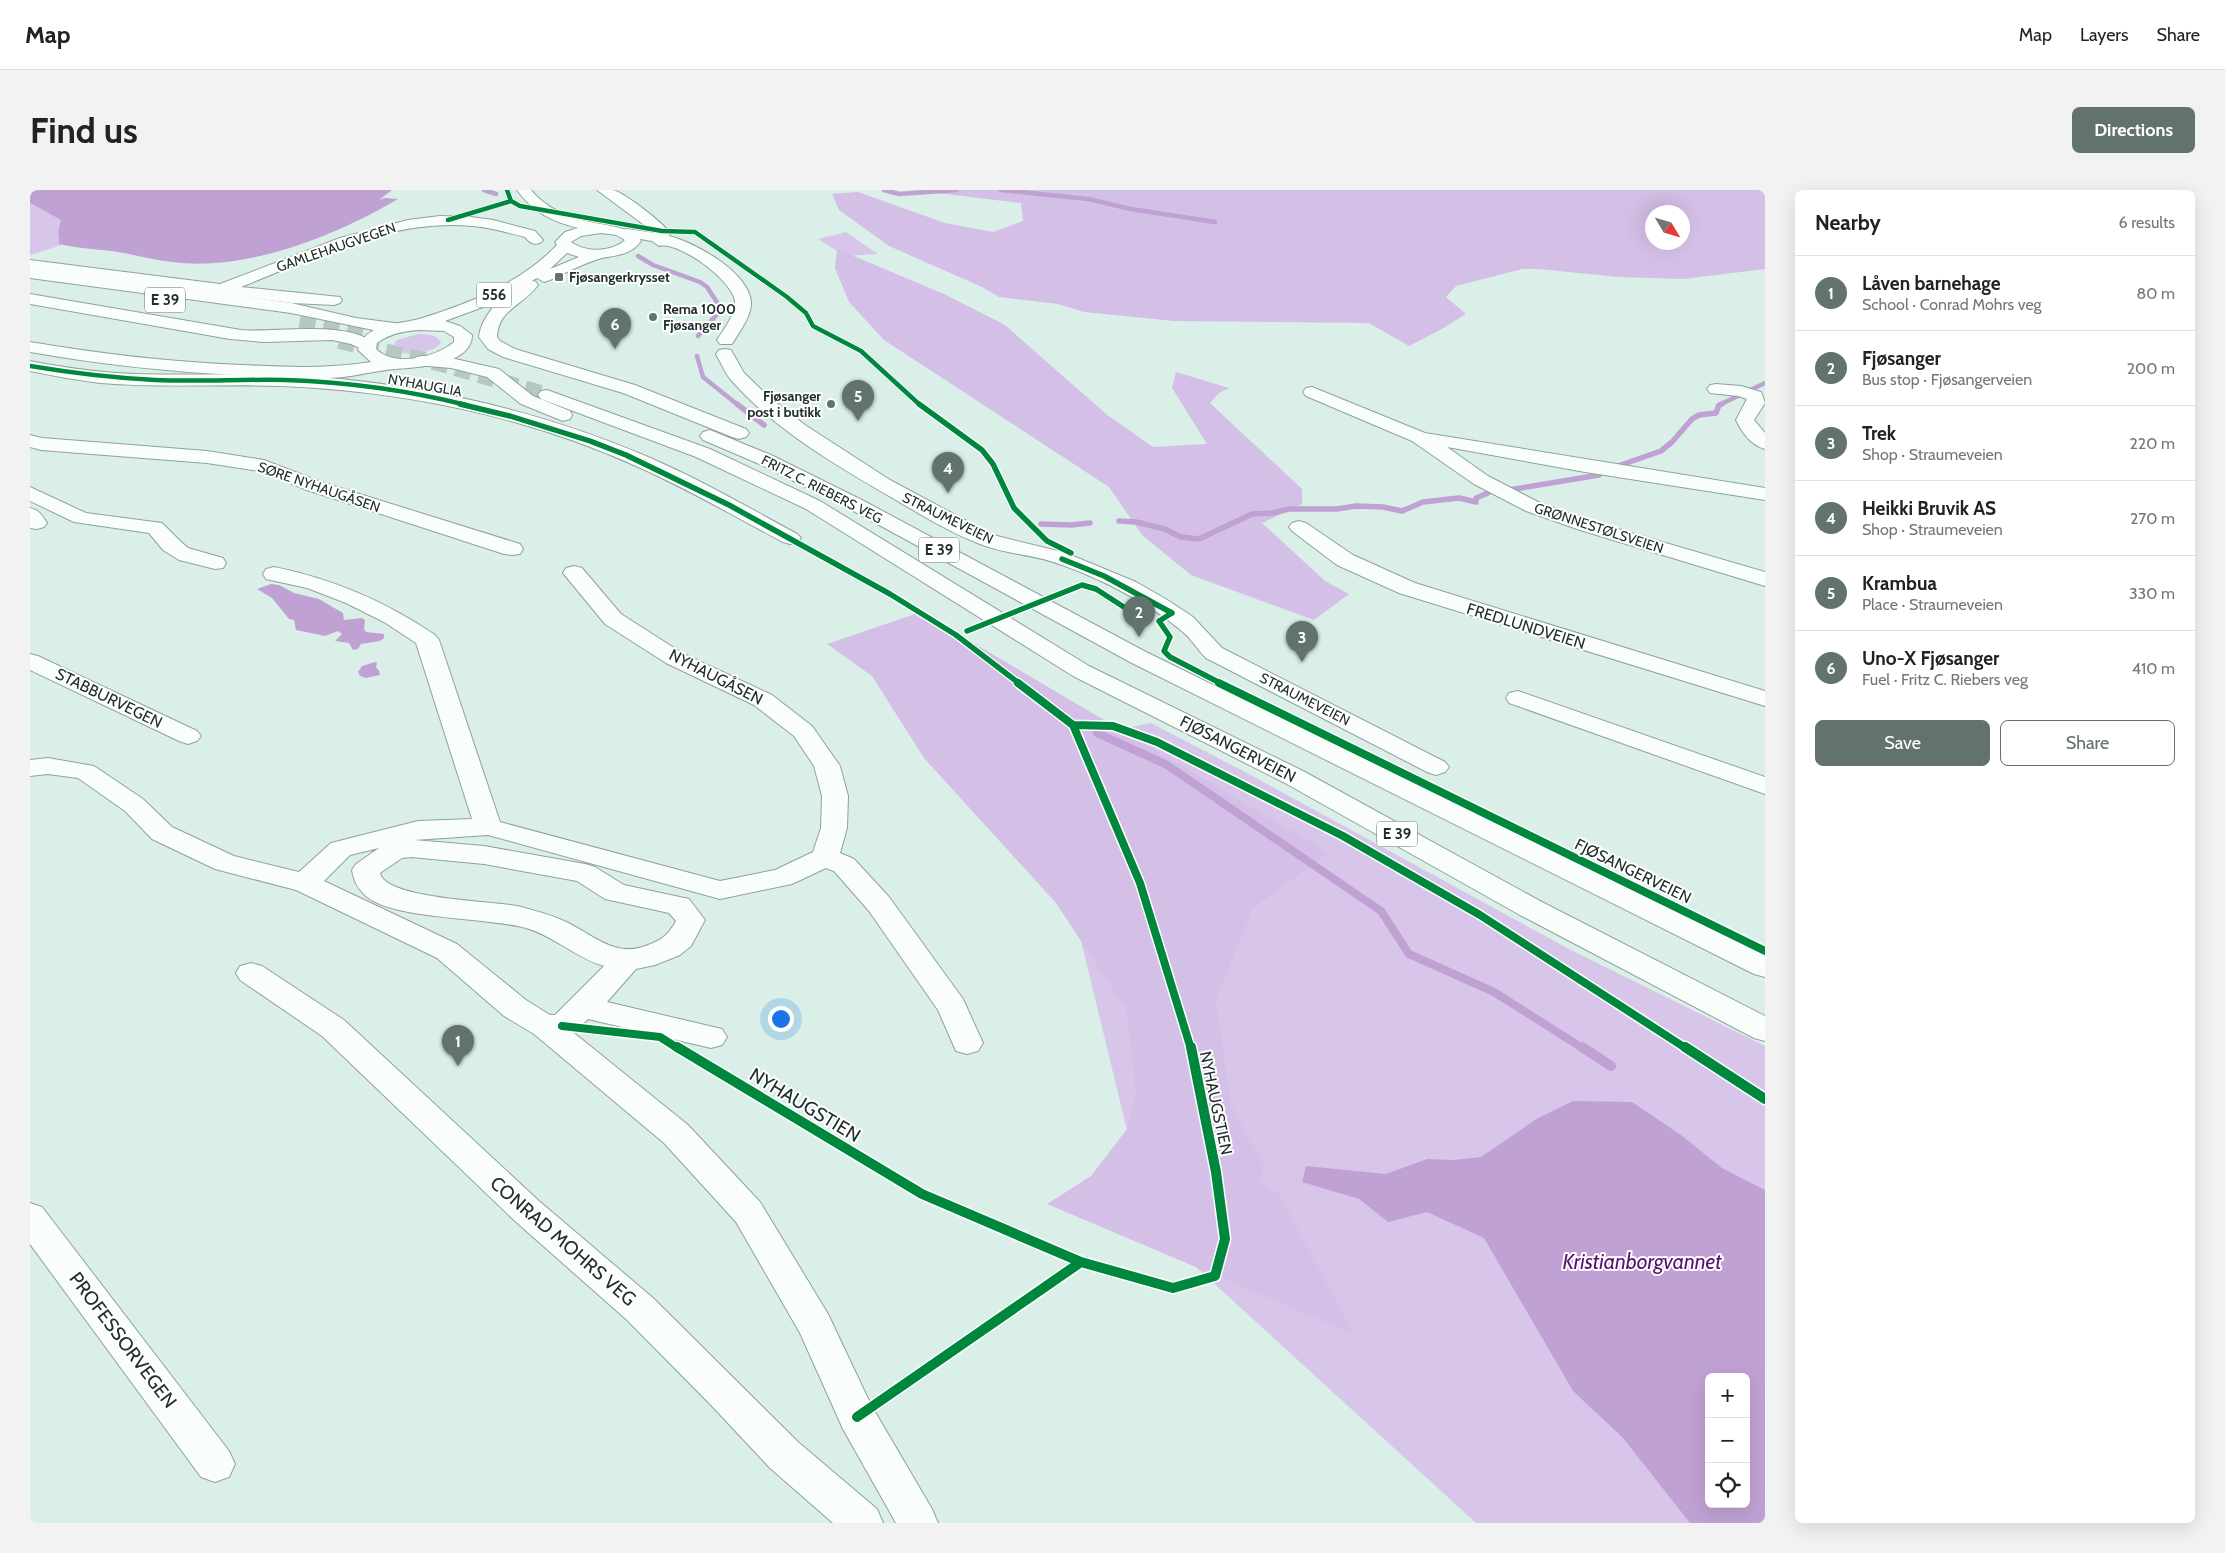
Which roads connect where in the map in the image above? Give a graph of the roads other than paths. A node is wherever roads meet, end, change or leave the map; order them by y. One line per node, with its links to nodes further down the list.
1 (524, 190): 3 (main road, 556)
2 (604, 190): 9 (main road)
3 (536, 205): 5 (main road, 556); 10 (main road, 556)
4 (473, 221): 7 (main road); 8 (main road); 17 (main road, GAMLEHAUGVEGEN)
5 (601, 229): 6 (main road, 556); 10 (main road, 556)
6 (627, 233): 9 (main road, STRAUMEVEIEN); 11 (main road)
7 (445, 236)
8 (536, 240)
9 (658, 242): 11 (main road, STRAUMEVEIEN); 55 (main road, STRAUMEVEIEN)
10 (564, 244): 12 (main road, 556); 22 (main road, 556)
11 (622, 249): 12 (main road, 556)
12 (601, 253): 16 (main road, 556)
13 (30, 265): 17 (main road, GAMLEHAUGVEGEN)
14 (30, 273): 23 (main road, E 39)
15 (30, 280): 21 (main road, E 39)
16 (530, 285): 25 (main road, 556); 32 (main road, E 39)
17 (224, 288): 20 (main road, GAMLEHAUGVEGEN)
18 (30, 292): 24 (main road, E 39)
19 (30, 299): 27 (main road, E 39)
20 (334, 300)
21 (300, 320)
22 (414, 325): 23 (main road, E 39); 25 (main road, E 39)
23 (396, 328): 27 (main road, E 39)
24 (281, 330)
25 (463, 339): 29 (main road, E 39); 32 (main road, E 39)
26 (30, 347): 31 (main road)
27 (367, 348): 28 (main road, E 39); 31 (main road)
28 (399, 362): 29 (main road, E 39); 31 (main road)
29 (422, 362): 41 (main road, E 39)
30 (30, 366): 43 (main road, NYHAUGLIA)
31 (282, 372)
32 (582, 374): 40 (main road, E 39)
33 (1716, 389): 37 (main road)
34 (1312, 392): 35 (main road, GRØNNESTØLSVEIEN)
35 (1419, 437): 39 (main road, GRØNNESTØLSVEIEN); 48 (main road, GRØNNESTØLSVEIEN)
36 (30, 442): 44 (main road, SØRE NYHAUGÅSEN)
37 (1765, 443)
38 (30, 494): 45 (main road)
39 (1765, 494)
40 (854, 504): 41 (main road, FRITZ C. RIEBERS VEG / E 39); 49 (main road, FRITZ C. RIEBERS VEG / E 39)
41 (844, 524): 50 (main road, FRITZ C. RIEBERS VEG / E 39)
42 (1299, 528): 53 (main road, FREDLUNDVEIEN)
43 (790, 538)
44 (512, 550)
45 (215, 563)
46 (574, 573): 59 (main road, NYHAUGÅSEN)
47 (274, 574): 58 (main road)
48 (1765, 579)
49 (1070, 621): 62 (main road, FJØSANGERVEIEN / E 39)
50 (1028, 640): 66 (main road, FJØSANGERVEIEN / E 39)
51 (30, 661): 54 (main road, STABBURVEGEN)
52 (1518, 698): 57 (main road)
53 (1765, 699)
54 (188, 736)
55 (1436, 767)
56 (30, 768): 60 (main road)
57 (1765, 786)
58 (488, 827): 59 (main road); 60 (main road)
59 (825, 857): 68 (main road)
60 (305, 883): 65 (main road)
61 (627, 960): 61 (main road); 64 (main road)
62 (1765, 967)
63 (252, 973): 71 (main road, CONRAD MOHRS VEG)
64 (583, 1007): 65 (main road); 67 (main road)
65 (545, 1026): 72 (main road)
66 (1765, 1030)
67 (711, 1037)
68 (967, 1043)
69 (30, 1218): 70 (main road, PROFESSORVEGEN)
70 (215, 1464)
71 (863, 1523)
72 (918, 1523)

